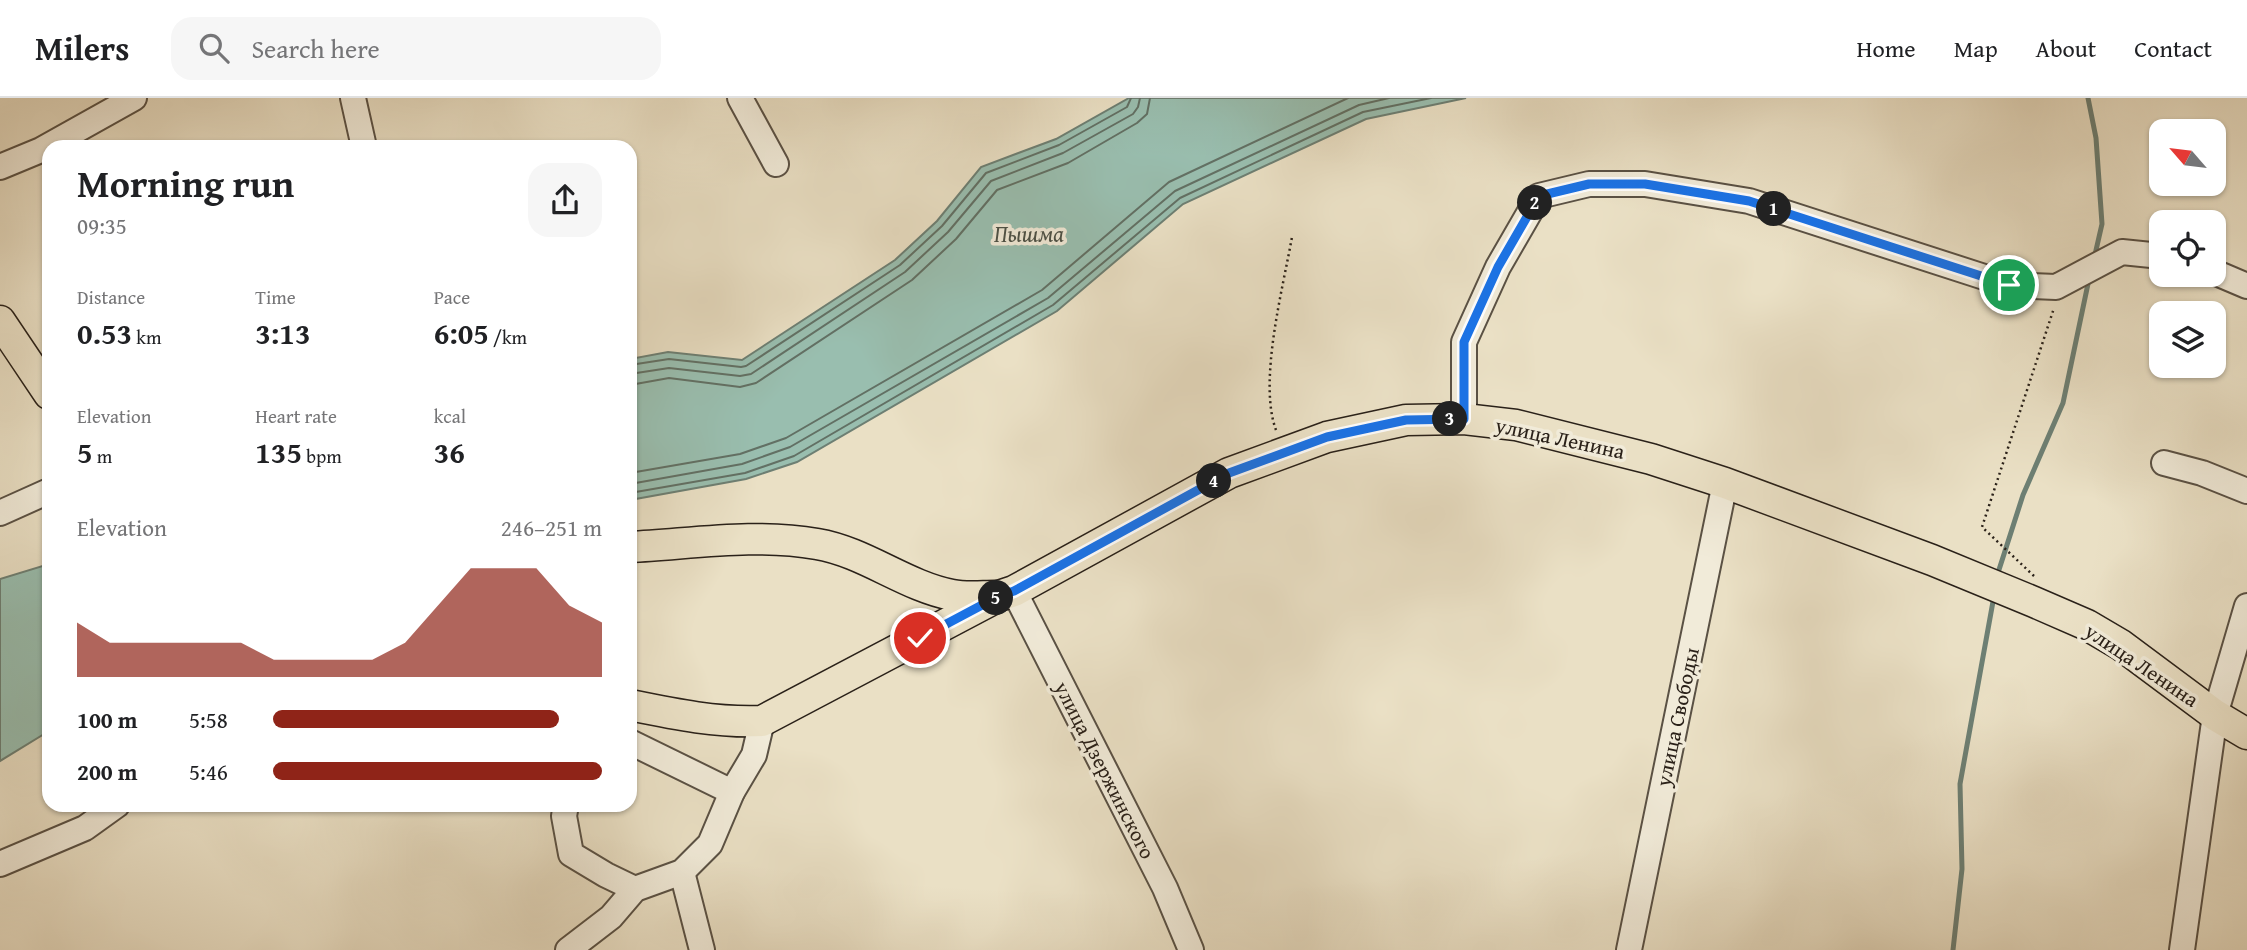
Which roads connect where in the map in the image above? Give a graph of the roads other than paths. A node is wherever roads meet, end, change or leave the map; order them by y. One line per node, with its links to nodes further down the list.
1 (134, 98): 4 (street)
2 (352, 98): 5 (street)
3 (740, 98): 7 (street)
4 (57, 140)
5 (362, 140)
6 (42, 148): 8 (street)
7 (776, 164)
8 (0, 167)
9 (2149, 255): 14 (street)
10 (2226, 277): 11 (street)
11 (2247, 286)
12 (0, 321): 13 (main road)
13 (42, 384)
14 (1464, 419): 16 (main road, улица Ленина); 21 (main road, улица Ленина)
15 (2164, 463): 17 (street)
16 (1725, 483): 24 (main road, улица Ленина); 37 (street, улица Свободы)
17 (2247, 492)
18 (42, 494): 19 (street)
19 (0, 513)
20 (637, 547): 21 (main road)
21 (1007, 594): 25 (main road, улица Ленина); 36 (street, улица Дзержинского)
22 (2247, 606): 24 (street)
23 (637, 707): 25 (main road)
24 (2215, 715): 26 (main road, улица Ленина); 38 (street)
25 (762, 722): 28 (street)
26 (2247, 734)
27 (637, 745): 28 (street)
28 (732, 792): 32 (street)
29 (107, 812): 31 (street)
30 (565, 812): 33 (street)
31 (0, 864)
32 (682, 872): 33 (street); 35 (street)
33 (635, 889): 34 (street)
34 (568, 950)
35 (702, 950)
36 (1191, 950)
37 (1629, 950)
38 (2182, 950)

